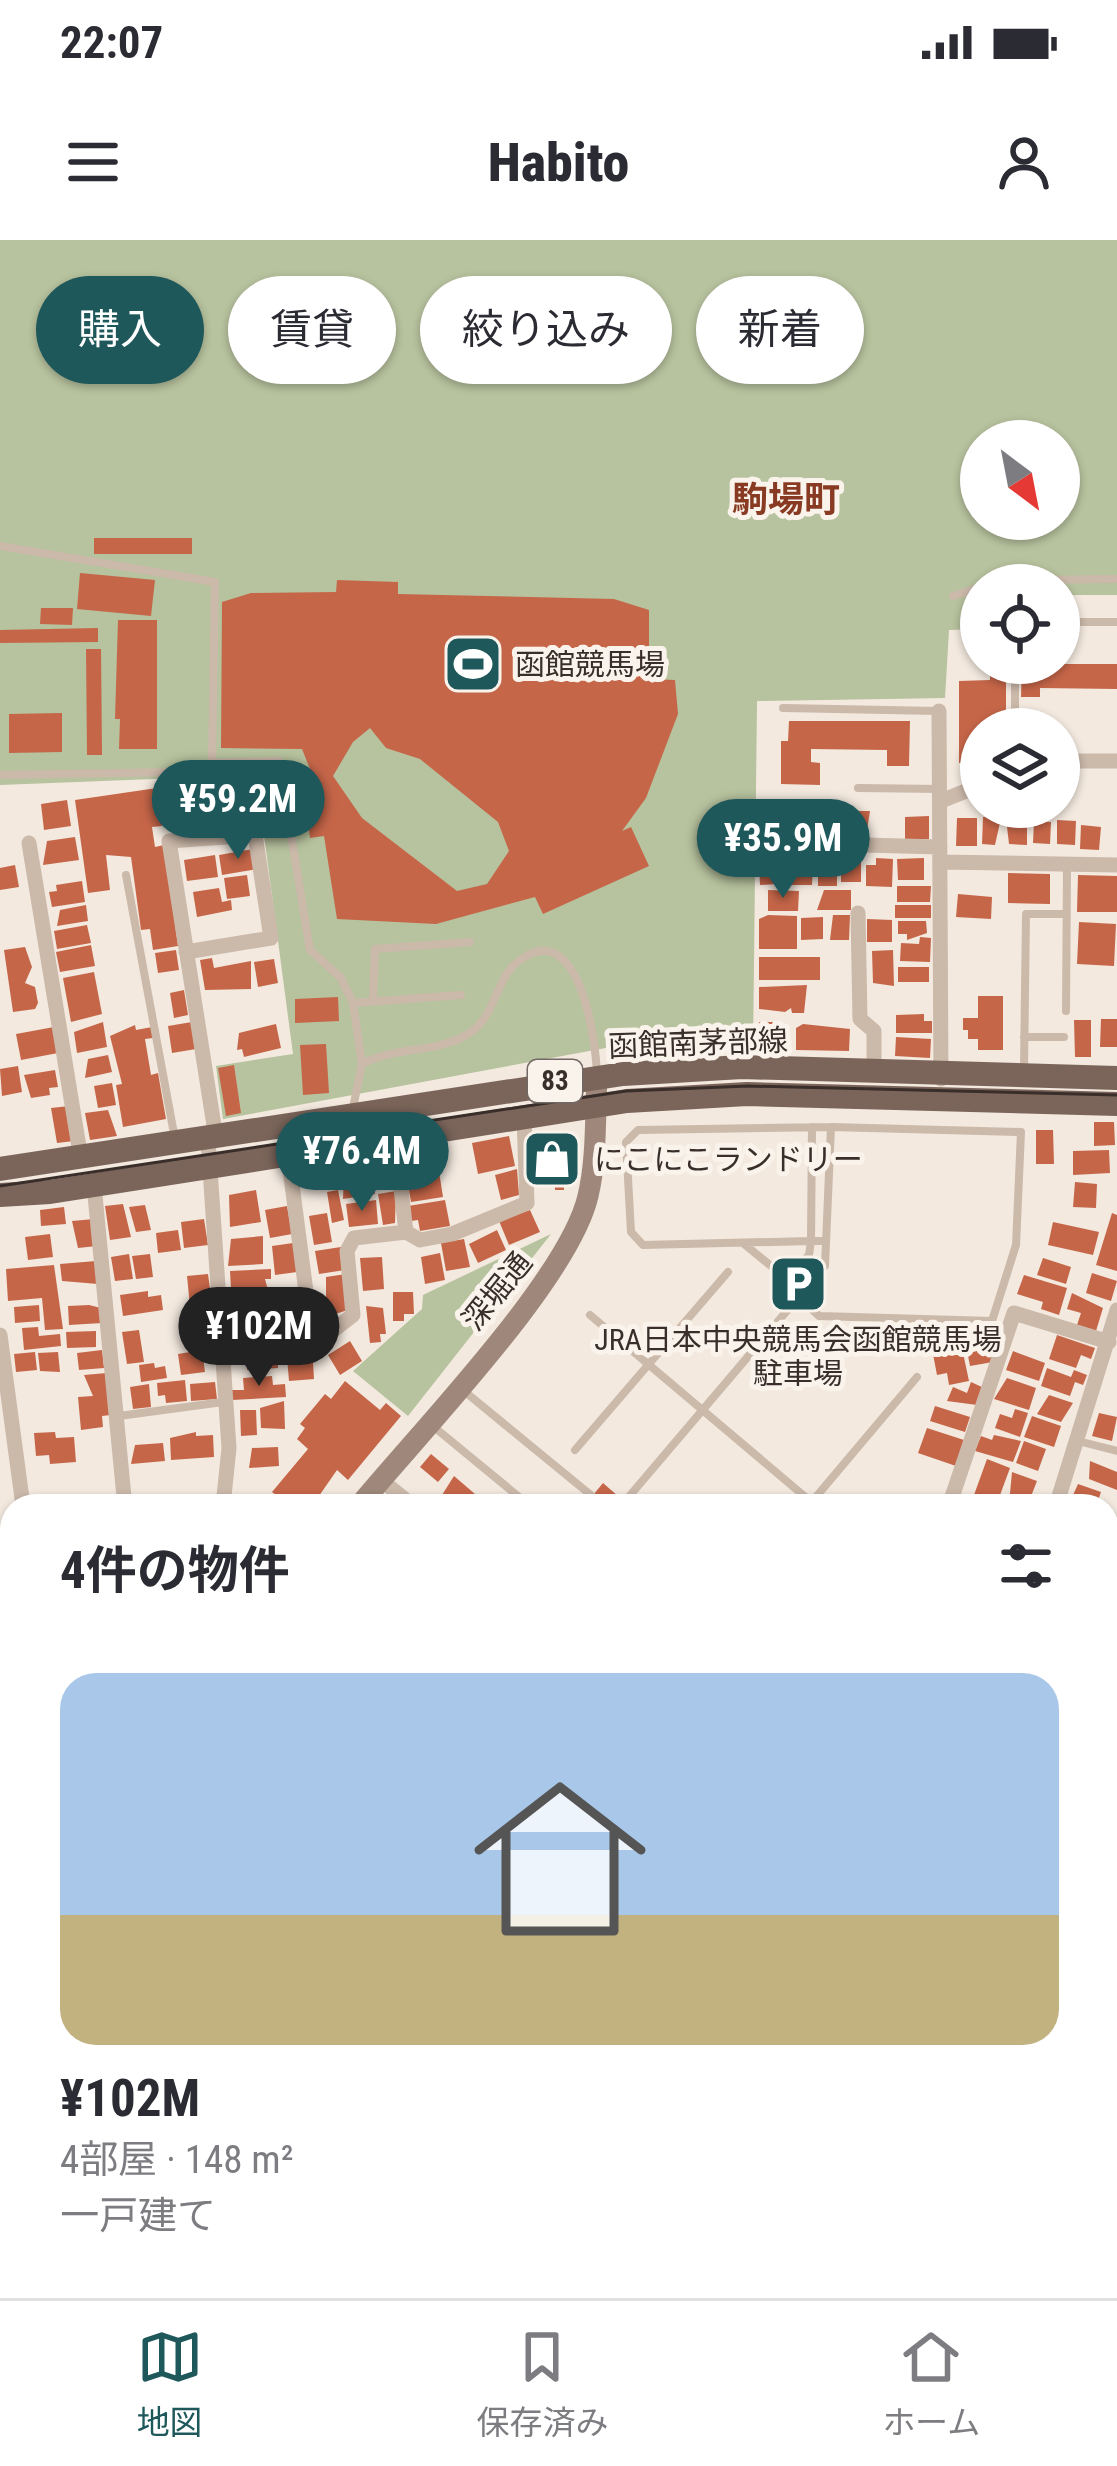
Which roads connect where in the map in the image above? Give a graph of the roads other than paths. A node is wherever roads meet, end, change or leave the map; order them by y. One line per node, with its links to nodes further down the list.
1 (0, 546): 12 (lane)
2 (1117, 579): 3 (lane)
3 (1080, 581)
4 (960, 594): 5 (lane)
5 (953, 596)
6 (1080, 622): 7 (lane)
7 (1117, 622)
8 (783, 708): 9 (lane)
9 (939, 710): 16 (street)
10 (1080, 761): 11 (street)
11 (1117, 761)
12 (212, 763): 13 (lane); 29 (lane)
13 (0, 775)
14 (857, 788): 16 (lane)
15 (960, 790): 16 (street)
16 (940, 795): 19 (street)
17 (29, 843): 50 (street)
18 (790, 843): 19 (street)
19 (940, 855): 20 (street); 35 (street)
20 (1067, 865): 21 (street); 24 (lane)
21 (1117, 866)
22 (127, 875): 48 (lane)
23 (858, 914): 34 (street)
24 (1066, 914): 30 (lane); 31 (lane)
25 (470, 942): 28 (lane)
26 (186, 952): 26 (street); 47 (street)
27 (461, 995): 28 (lane)
28 (373, 999): 29 (lane)
29 (353, 1003): 33 (lane)
30 (1066, 1012)
31 (1024, 1037): 32 (lane); 37 (lane)
32 (1064, 1037)
33 (362, 1064): 36 (lane); 42 (lane)
34 (874, 1070): 35 (main road, 函館南茅部線 / 83); 36 (main road, 函館南茅部線 / 83)
35 (941, 1072): 37 (main road, 函館南茅部線 / 83); 39 (street)
36 (597, 1076): 41 (street, 深堀通); 42 (main road, 函館南茅部線 / 83)
37 (1024, 1076): 38 (main road, 函館南茅部線 / 83)
38 (1117, 1078)
39 (940, 1099): 40 (main road, 函館南茅部線 / 83); 41 (main road, 函館南茅部線 / 83)
40 (1117, 1104)
41 (594, 1105): 43 (main road, 函館南茅部線 / 83); 68 (street, 深堀通)
42 (351, 1115): 47 (main road, 函館南茅部線 / 83)
43 (524, 1116): 46 (main road, 函館南茅部線 / 83); 55 (street)
44 (831, 1126): 45 (lane); 57 (lane); 61 (lane)
45 (812, 1127): 56 (lane); 58 (lane)
46 (395, 1137): 49 (main road, 函館南茅部線 / 83); 55 (street)
47 (212, 1139): 48 (main road, 函館南茅部線 / 83); 51 (street)
48 (176, 1145): 50 (main road, 函館南茅部線 / 83)
49 (288, 1154): 51 (main road, 函館南茅部線 / 83); 55 (street)
50 (81, 1159): 52 (main road, 函館南茅部線 / 83)
51 (211, 1166): 53 (main road, 函館南茅部線 / 83); 69 (street)
52 (0, 1169)
53 (94, 1185): 54 (main road, 函館南茅部線 / 83); 71 (street)
54 (0, 1195)
55 (406, 1232)
56 (811, 1241): 57 (lane); 58 (lane); 60 (lane)
57 (826, 1241): 61 (lane)
58 (743, 1243): 60 (lane)
59 (728, 1272): 66 (lane)
60 (787, 1279): 61 (lane)
61 (801, 1294): 70 (lane)
62 (1117, 1310): 64 (street)
63 (590, 1315): 66 (lane)
64 (1109, 1342): 74 (street); 88 (street)
65 (1, 1346): 73 (street)
66 (649, 1364): 70 (lane); 75 (lane)
67 (917, 1376): 87 (lane)
68 (458, 1386): 72 (street, 深堀通); 84 (lane)
69 (225, 1402): 71 (lane); 80 (street)
70 (704, 1411): 85 (lane); 86 (lane)
71 (117, 1416): 79 (street)
72 (428, 1422): 81 (street, 深堀通); 83 (lane)
73 (6, 1430): 78 (street)
74 (1076, 1441): 76 (lane); 89 (street)
75 (575, 1450)
76 (1117, 1450)
77 (392, 1488): 82 (street)
78 (20, 1494)
79 (124, 1494)
80 (225, 1494)
81 (369, 1494)
82 (399, 1494)
83 (515, 1494)
84 (590, 1494)
85 (632, 1494)
86 (799, 1494)
87 (821, 1494)
88 (953, 1494)
89 (1060, 1494)

